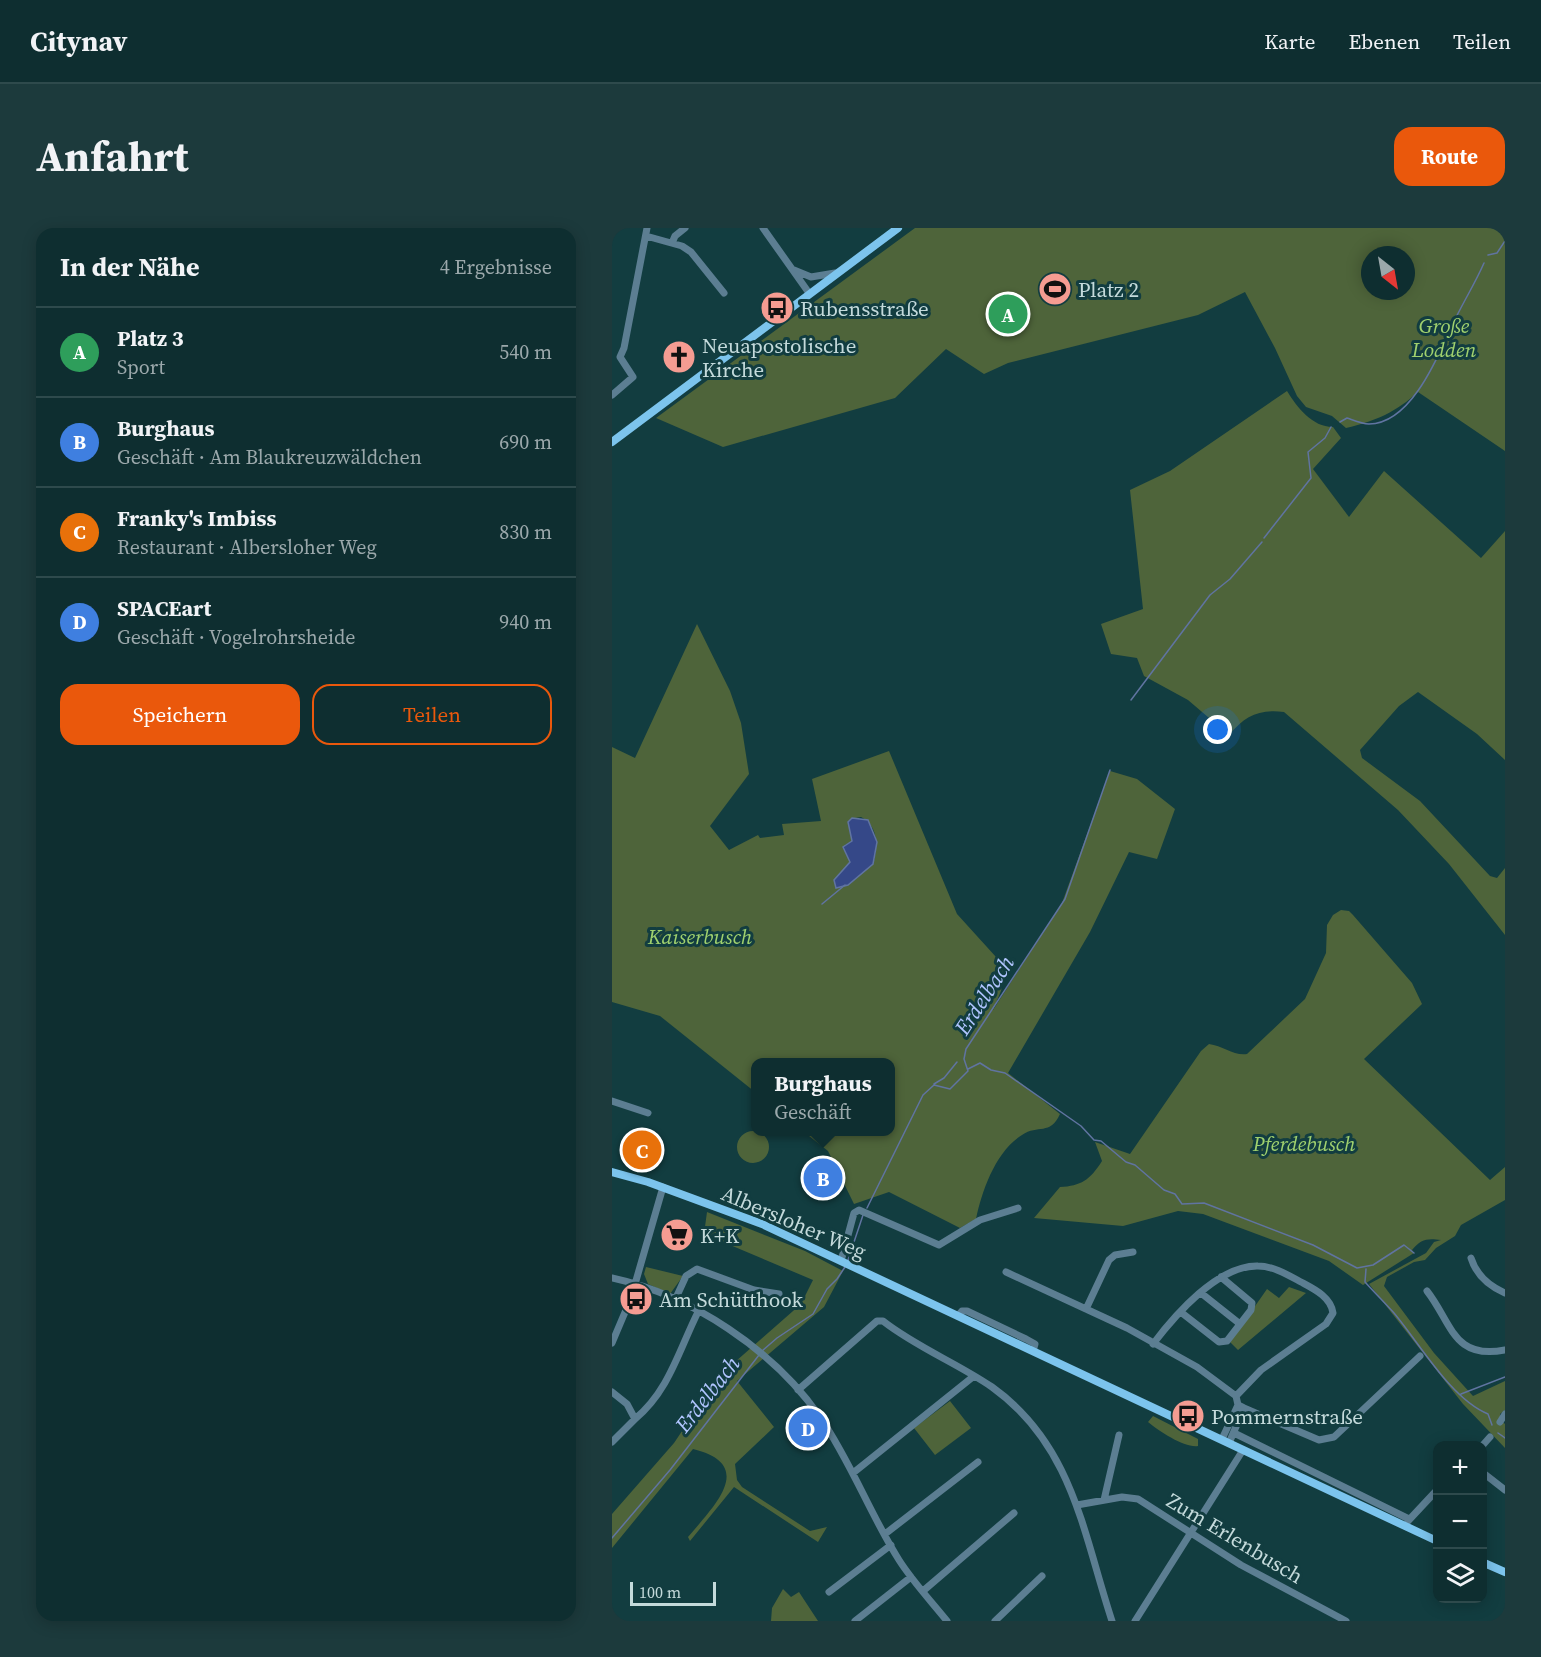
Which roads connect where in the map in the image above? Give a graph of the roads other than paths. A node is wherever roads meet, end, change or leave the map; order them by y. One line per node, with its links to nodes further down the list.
1 (685, 228): 5 (street)
2 (763, 228): 6 (street)
3 (898, 228): 7 (main road)
4 (647, 232): 5 (street); 10 (street)
5 (672, 243): 8 (street)
6 (794, 270): 7 (street); 9 (street)
7 (836, 273): 9 (main road)
8 (724, 293)
9 (809, 293): 12 (main road)
10 (616, 357): 11 (street)
11 (612, 395)
12 (612, 442)
13 (612, 1101): 14 (street)
14 (648, 1113)
15 (612, 1172): 16 (main road, Albersloher Weg)
16 (663, 1187): 20 (main road, Albersloher Weg); 24 (street)
17 (1018, 1208): 20 (street)
18 (1133, 1252): 30 (street)
19 (1471, 1258): 27 (street)
20 (844, 1262): 49 (main road, Albersloher Weg)
21 (1006, 1272): 30 (street)
22 (1221, 1277): 26 (street); 33 (street); 41 (street)
23 (612, 1278): 24 (street)
24 (635, 1284): 29 (street); 34 (street)
25 (1426, 1291): 36 (street)
26 (1201, 1293): 32 (street); 33 (street)
27 (1505, 1293)
28 (779, 1294): 29 (street)
29 (675, 1300): 31 (street)
30 (1086, 1309): 35 (street)
31 (698, 1312): 39 (street); 44 (street)
32 (1182, 1313): 33 (street); 35 (street)
33 (1240, 1324)
34 (612, 1343)
35 (1153, 1344): 41 (street)
36 (1505, 1350)
37 (1420, 1356): 42 (street)
38 (974, 1376): 39 (street); 54 (street); 59 (street)
39 (798, 1390): 54 (street)
40 (612, 1392): 44 (street)
41 (1236, 1396): 42 (street)
42 (1241, 1407): 46 (street); 49 (street)
43 (1505, 1414): 45 (street)
44 (634, 1419): 51 (street)
45 (1500, 1422)
46 (1234, 1433): 49 (street); 61 (street, Albersloher Weg)
47 (1119, 1435): 58 (street)
48 (1490, 1437): 50 (street)
49 (1225, 1441): 52 (main road, Albersloher Weg)
50 (1486, 1441)
51 (612, 1442)
52 (1243, 1450): 61 (main road, Albersloher Weg); 62 (street)
53 (978, 1462): 63 (street)
54 (854, 1473): 63 (street)
55 (1487, 1476): 56 (street)
56 (1505, 1490)
57 (1433, 1494): 61 (street)
58 (1104, 1500): 59 (street, Zum Erlenbusch); 62 (street, Zum Erlenbusch)
59 (1077, 1505): 75 (street)
60 (1014, 1513): 70 (street)
61 (1407, 1522): 64 (main road, Albersloher Weg)
62 (1191, 1533): 76 (street); 77 (street, Zum Erlenbusch)
63 (885, 1534): 65 (street)
64 (1433, 1538)
65 (891, 1545): 69 (street); 71 (street)
66 (1487, 1564): 67 (main road)
67 (1505, 1572)
68 (1042, 1576): 74 (street)
69 (911, 1577): 70 (street); 72 (street)
70 (923, 1591): 73 (street)
71 (829, 1592)
72 (855, 1621)
73 (947, 1621)
74 (995, 1621)
75 (1112, 1621)
76 (1135, 1621)
77 (1346, 1621)

